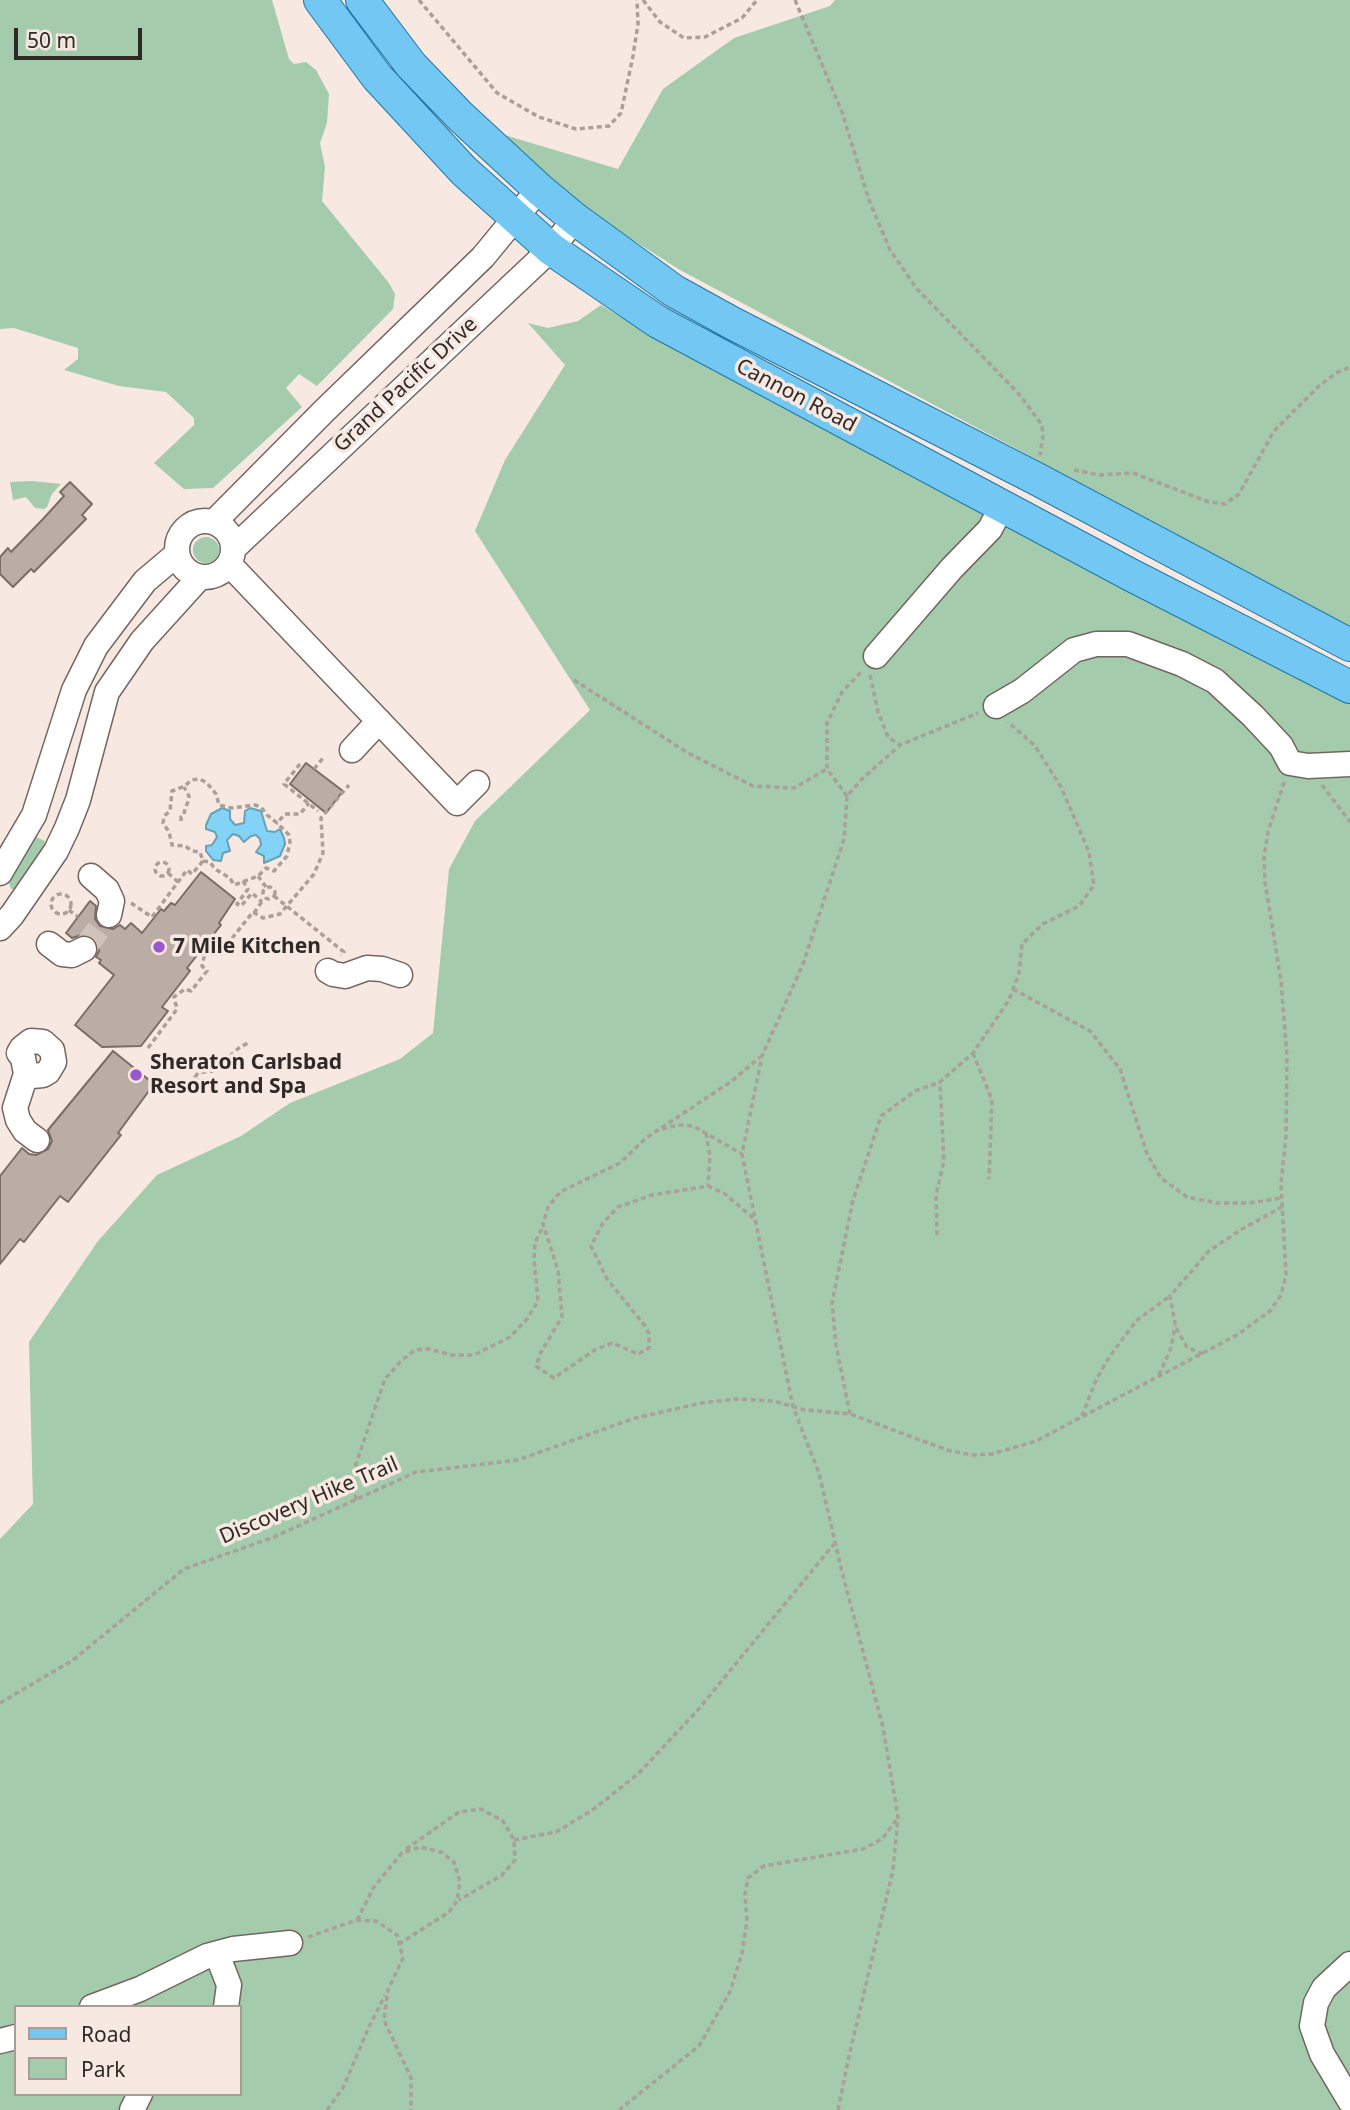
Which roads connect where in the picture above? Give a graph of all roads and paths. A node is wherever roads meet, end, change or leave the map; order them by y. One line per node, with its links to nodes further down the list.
1 (320, 0): 9 (main road, Cannon Road)
2 (362, 0): 8 (main road, Cannon Road)
3 (419, 0): 4 (path)
4 (637, 0)
5 (643, 0): 6 (path)
6 (757, 0)
7 (795, 0): 15 (path)
8 (539, 189): 9 (street, Grand Pacific Drive); 10 (main road, Cannon Road)
9 (515, 218): 11 (main road, Cannon Road); 13 (street, Grand Pacific Drive)
10 (575, 219): 11 (street, Grand Pacific Drive); 15 (main road, Cannon Road)
11 (551, 249): 14 (street, Grand Pacific Drive); 16 (main road, Cannon Road)
12 (1350, 367): 15 (path)
13 (324, 411): 14 (street); 17 (street, Grand Pacific Drive)
14 (350, 437): 19 (street, Grand Pacific Drive)
15 (1050, 473): 21 (main road, Cannon Road)
16 (1002, 506): 23 (street); 26 (main road, Cannon Road)
17 (214, 522): 18 (street); 19 (street)
18 (177, 554): 20 (street); 22 (street)
19 (231, 556): 20 (street); 28 (street)
20 (200, 577): 24 (street)
21 (1350, 645)
22 (94, 651): 24 (street); 42 (street)
23 (876, 656): 29 (path); 36 (path)
24 (123, 669): 47 (street)
25 (573, 680): 36 (path)
26 (1350, 687)
27 (996, 706): 29 (path); 34 (street); 68 (path)
28 (379, 721): 30 (street); 37 (street)
29 (900, 744): 40 (path)
30 (352, 750)
31 (323, 758): 35 (path)
32 (300, 764): 41 (path)
33 (1350, 764): 34 (street)
34 (1299, 765): 46 (path); 82 (path, Discovery Hike Trail)
35 (314, 769)
36 (827, 769): 40 (path)
37 (477, 783)
38 (349, 785): 58 (path)
39 (184, 787): 44 (path); 45 (path); 48 (path)
40 (847, 796): 72 (path)
41 (309, 803): 43 (path); 45 (path)
42 (35, 811): 47 (street); 49 (street)
43 (318, 811)
44 (181, 821)
45 (277, 822): 52 (path)
46 (1350, 822)
47 (67, 828): 63 (street)
48 (203, 861): 53 (path); 54 (path)
49 (0, 873)
50 (168, 873): 54 (path)
51 (91, 876): 59 (street)
52 (258, 876): 53 (path); 55 (path)
53 (243, 881): 57 (path)
54 (178, 882): 59 (path)
55 (266, 887): 56 (path); 57 (path)
56 (274, 896): 57 (path); 58 (path)
57 (263, 900): 61 (path)
58 (288, 907): 61 (path); 66 (path)
59 (119, 908)
60 (69, 910): 60 (path); 62 (path)
61 (254, 913): 70 (path)
62 (78, 917)
63 (0, 928)
64 (49, 944): 65 (street)
65 (84, 949)
66 (333, 965): 67 (street)
67 (400, 975)
68 (1013, 989): 71 (path); 82 (path)
69 (248, 1043): 75 (path)
70 (148, 1048)
71 (972, 1053): 74 (path); 80 (path)
72 (762, 1056): 76 (path); 79 (path)
73 (26, 1074): 78 (street)
74 (940, 1082): 86 (path); 92 (path)
75 (208, 1088)
76 (657, 1130): 77 (path); 85 (path)
77 (706, 1133): 79 (path); 81 (path)
78 (37, 1140)
79 (742, 1154): 84 (path)
80 (989, 1179)
81 (708, 1186): 84 (path); 85 (path)
82 (1282, 1198): 83 (path, Discovery Hike Trail)
83 (1282, 1207): 87 (path); 89 (path, Discovery Hike Trail)
84 (753, 1218): 91 (path)
85 (543, 1224): 94 (path)
86 (937, 1236)
87 (1170, 1296): 88 (path); 93 (path)
88 (1175, 1323): 89 (path); 90 (path)
89 (1203, 1353): 90 (path, Discovery Hike Trail)
90 (1158, 1377): 93 (path, Discovery Hike Trail)
91 (793, 1407): 92 (path, Discovery Hike Trail); 94 (path, Discovery Hike Trail); 95 (path)
92 (850, 1414): 93 (path, Discovery Hike Trail)
93 (1082, 1417)
94 (356, 1500): 96 (path, Discovery Hike Trail)
95 (835, 1544): 97 (path); 98 (path)
96 (0, 1703)
97 (898, 1817): 112 (path); 113 (path)
98 (514, 1840): 99 (path); 100 (path)
99 (401, 1853): 100 (path); 101 (path)
100 (457, 1901): 103 (path)
101 (357, 1920): 102 (path); 103 (path)
102 (290, 1943): 104 (street)
103 (399, 1944): 106 (path)
104 (217, 1954): 107 (street); 108 (street)
105 (1350, 1964): 109 (street)
106 (388, 1990): 110 (path); 111 (path)
107 (82, 2004)
108 (226, 2005)
109 (1350, 2101)
110 (327, 2110)
111 (411, 2110)
112 (620, 2110)
113 (838, 2110)

